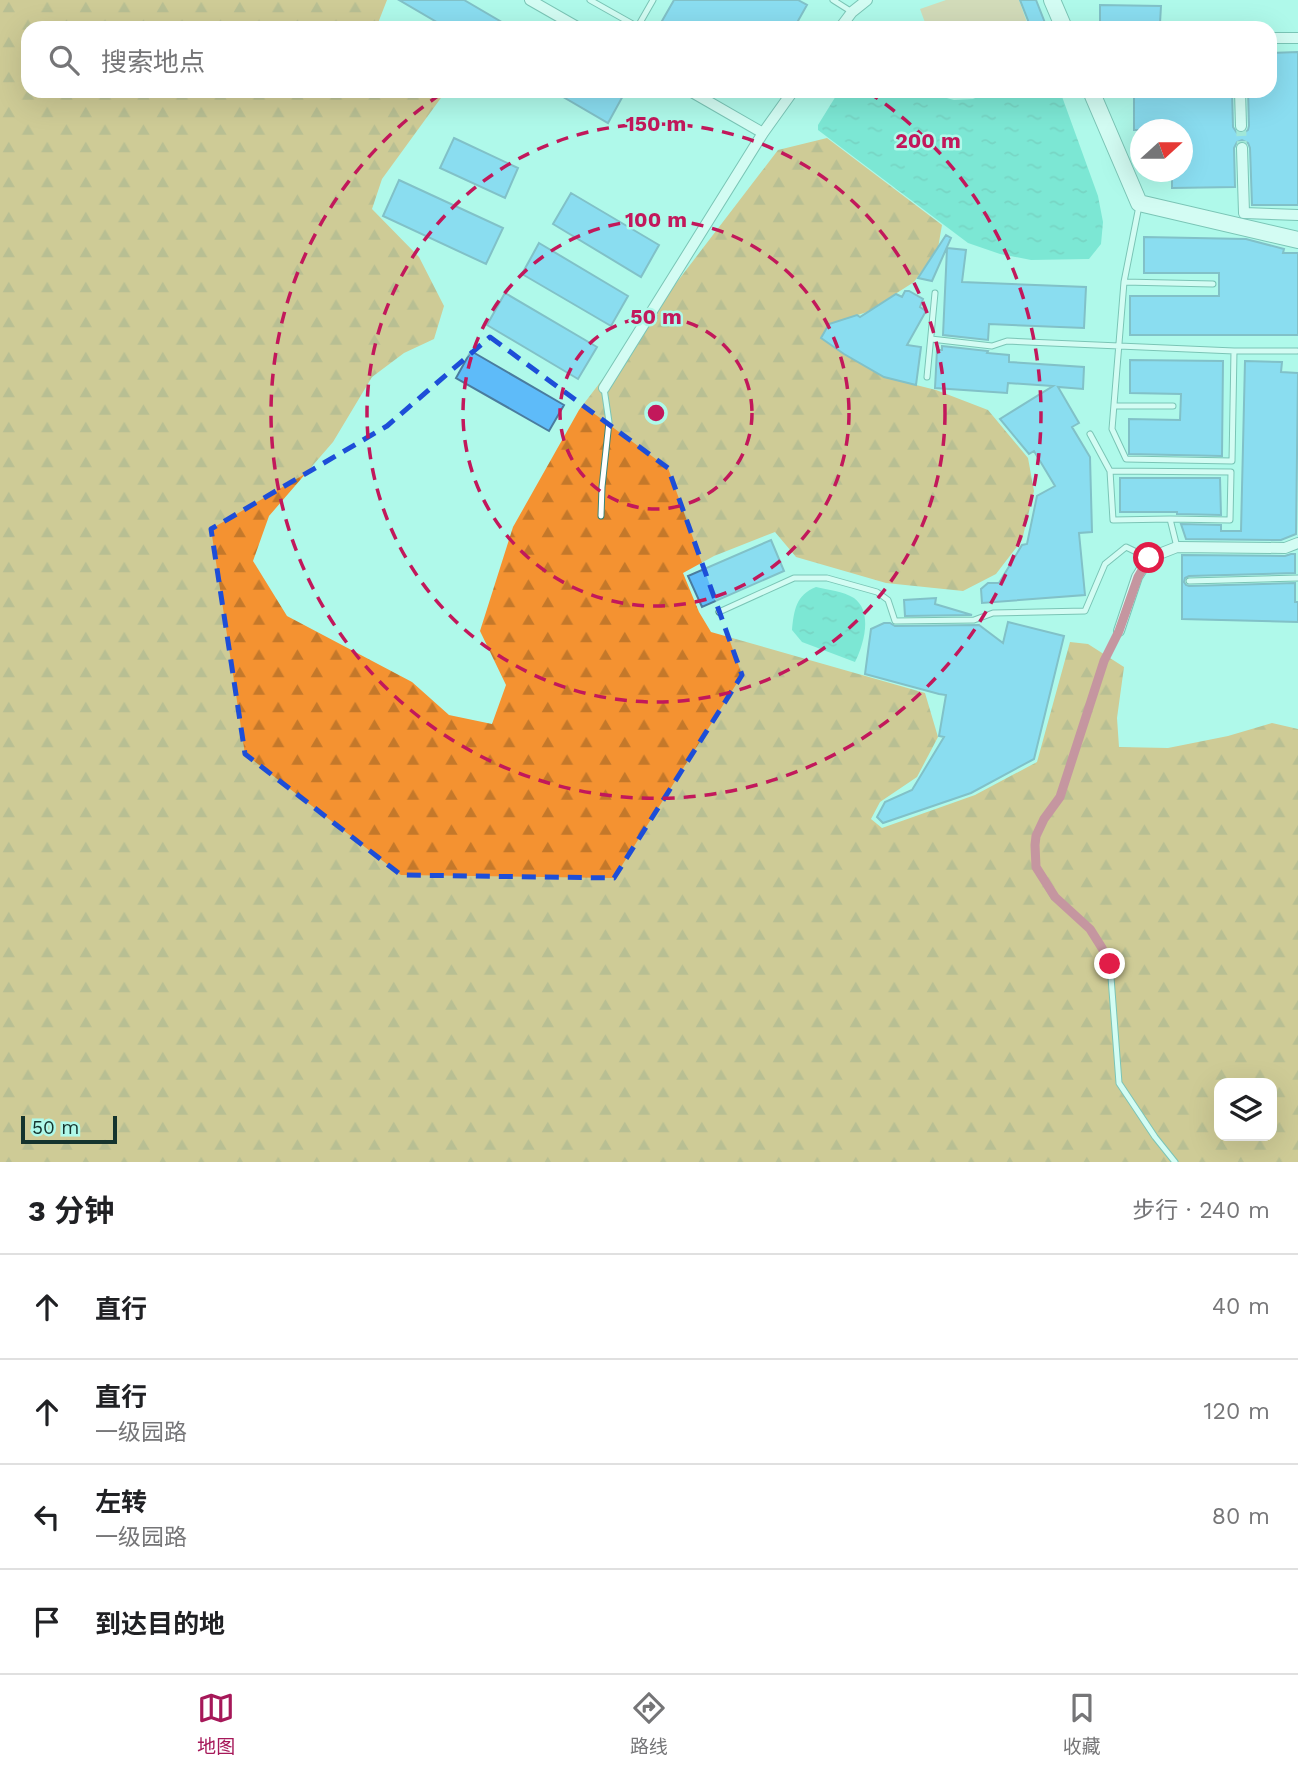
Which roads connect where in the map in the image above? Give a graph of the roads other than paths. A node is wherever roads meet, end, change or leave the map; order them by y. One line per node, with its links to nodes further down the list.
1 (530, 0): 8 (street)
2 (590, 0): 9 (lane)
3 (653, 0): 10 (lane)
4 (833, 0): 7 (lane)
5 (867, 0): 7 (street)
6 (1052, 0): 12 (street)
7 (852, 12): 11 (street)
8 (567, 21)
9 (625, 21)
10 (641, 21)
11 (845, 21)
12 (1061, 21)
13 (1277, 38): 14 (street)
14 (1298, 38)
15 (702, 98): 20 (street)
16 (788, 98): 20 (street)
17 (1094, 98): 22 (street)
18 (1240, 98): 19 (street)
19 (1241, 126)
20 (763, 133): 33 (street)
21 (1242, 148): 23 (street)
22 (1139, 203): 24 (street); 25 (lane)
23 (1298, 215)
24 (1298, 240)
25 (1125, 282): 26 (lane); 29 (lane)
26 (1213, 285)
27 (935, 293): 28 (lane)
28 (931, 339): 29 (lane); 32 (lane)
29 (1119, 345): 30 (lane); 34 (lane)
30 (1234, 351): 31 (lane); 34 (lane)
31 (1297, 351)
32 (927, 377)
33 (604, 388): 38 (lane)
34 (1114, 406): 35 (lane)
35 (1173, 406)
36 (1090, 434): 37 (lane)
37 (1110, 471): 39 (lane); 39 (lane)
38 (601, 516)
39 (1170, 519): 41 (lane)
40 (1298, 543): 41 (street)
41 (1177, 547): 42 (street)
42 (1149, 558): 45 (lane); 46 (street)
43 (1298, 578): 44 (lane)
44 (1189, 581)
45 (719, 612)
46 (1119, 631): 47 (lane)
47 (1175, 1162)

